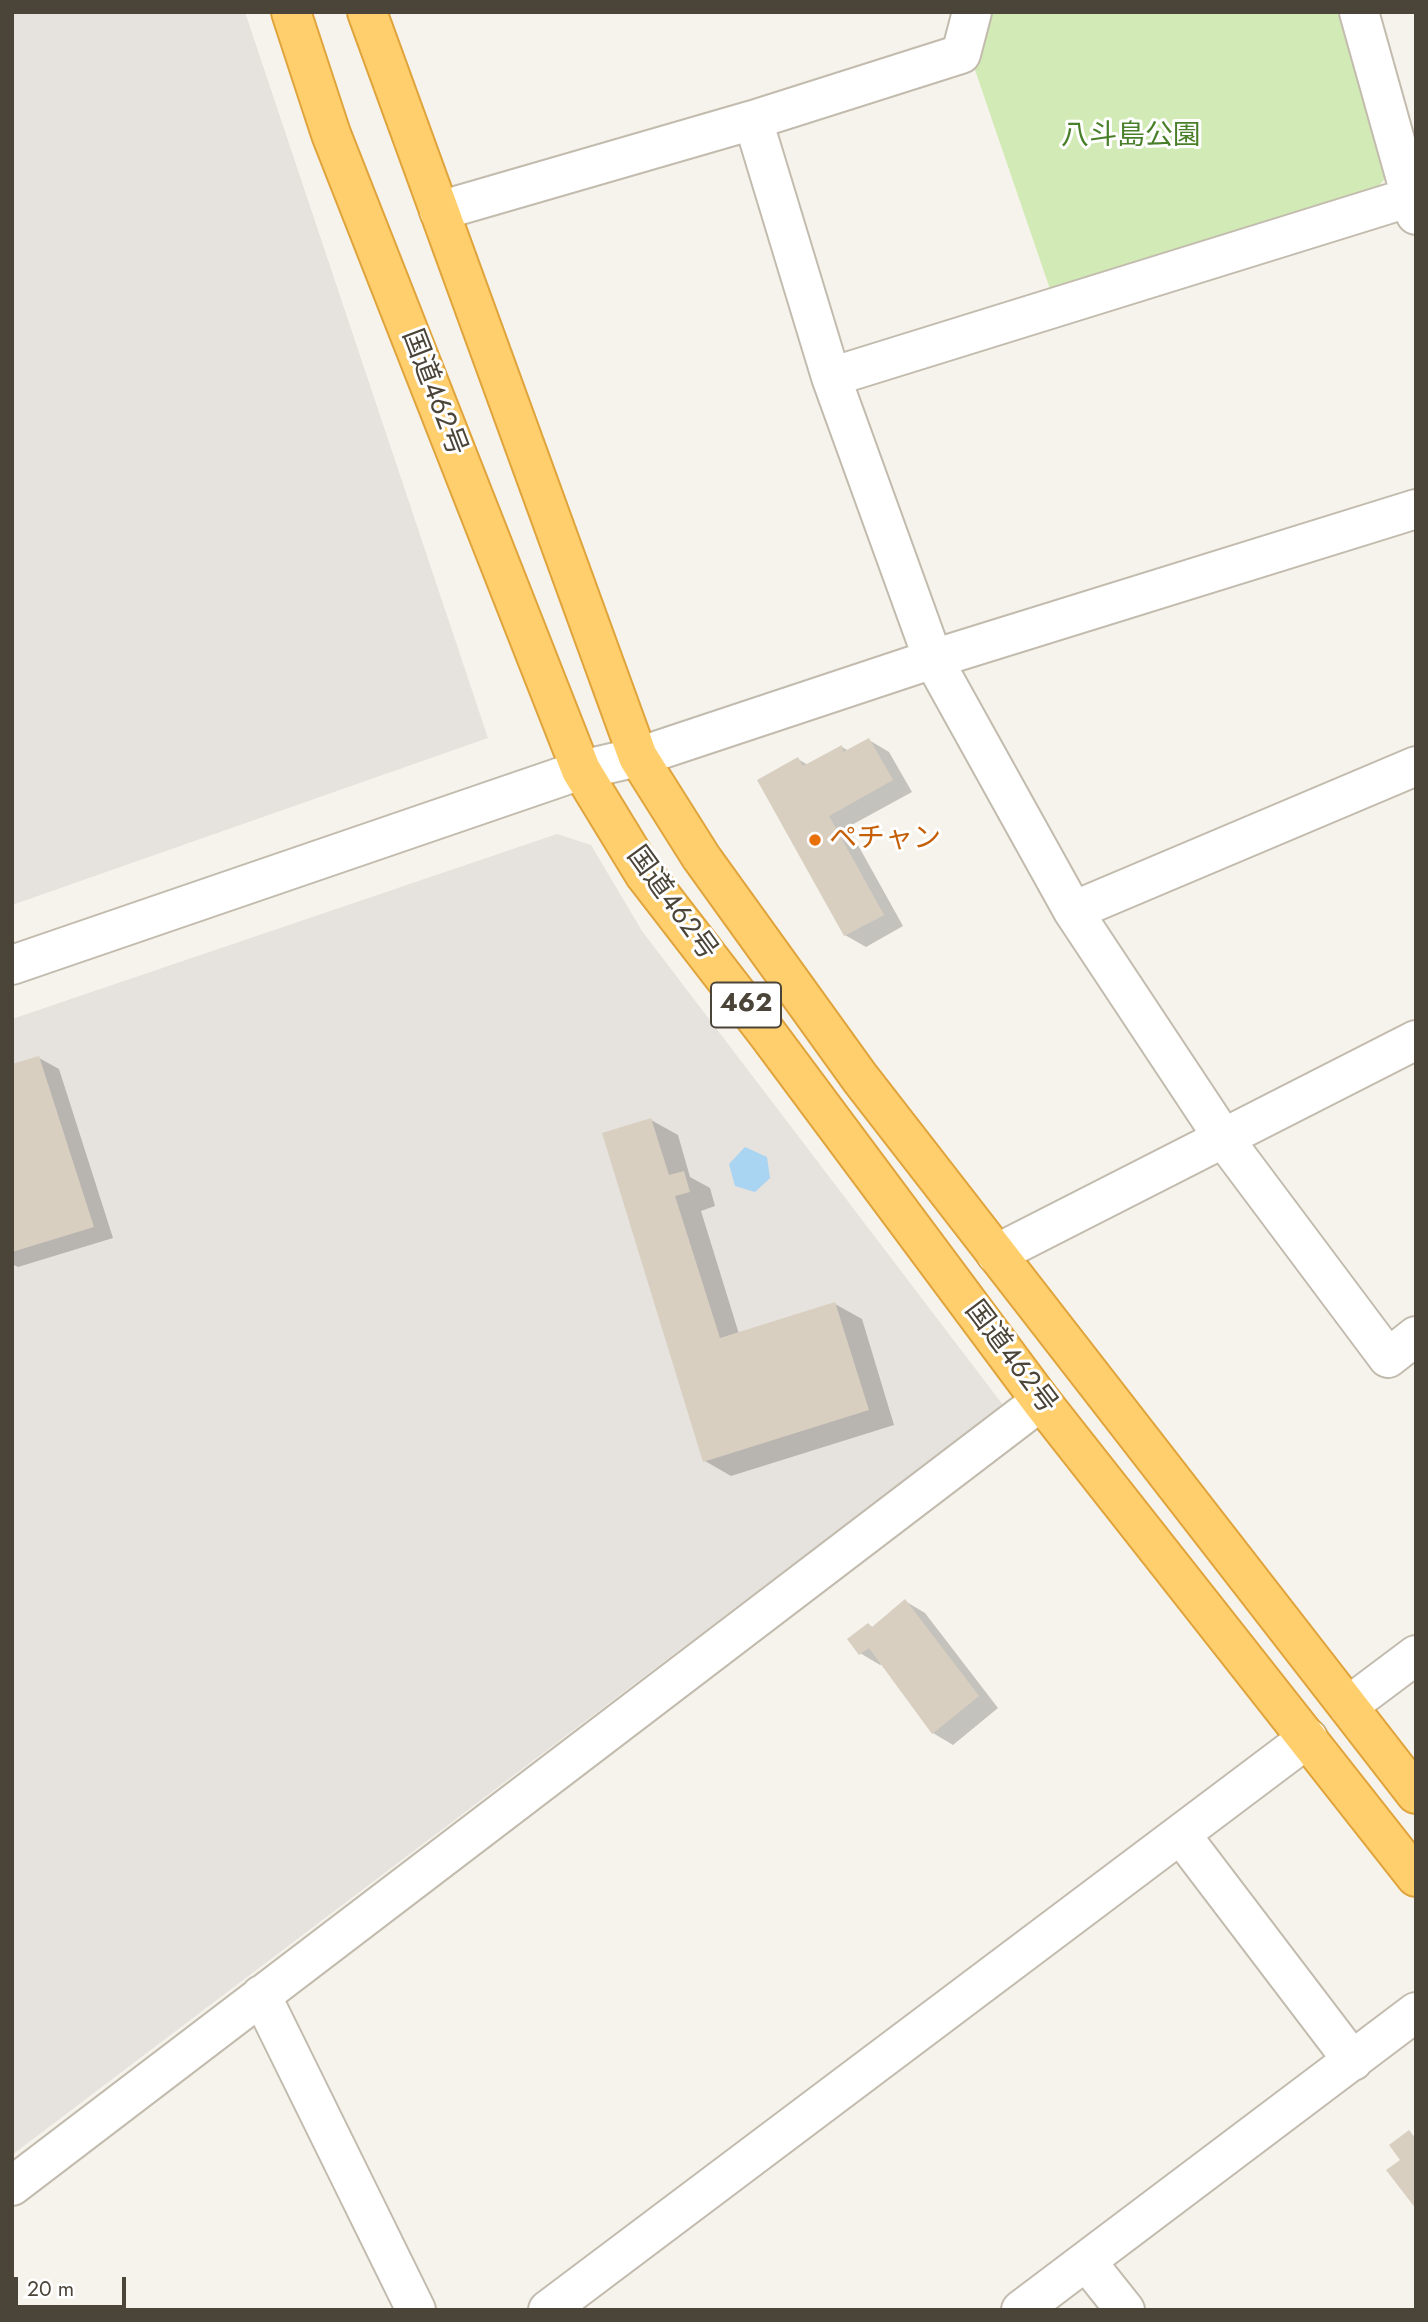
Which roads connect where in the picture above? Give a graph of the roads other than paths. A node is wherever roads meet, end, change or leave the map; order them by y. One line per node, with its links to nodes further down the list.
1 (291, 12): 13 (highway, 国道462号 / 462)
2 (367, 12): 7 (highway, 国道462号 / 462)
3 (972, 12): 5 (street)
4 (1359, 12): 6 (street)
5 (753, 120): 7 (street); 8 (street)
6 (1413, 206): 8 (street)
7 (439, 211): 11 (highway, 国道462号 / 462)
8 (831, 377): 10 (street)
9 (1416, 509): 10 (street)
10 (933, 659): 11 (street); 14 (street)
11 (638, 757): 13 (street); 18 (highway, 国道462号 / 462)
12 (1416, 766): 14 (street)
13 (581, 770): 15 (street); 20 (highway, 国道462号 / 462)
14 (1073, 911): 17 (street)
15 (12, 965)
16 (1416, 1040): 17 (street)
17 (1224, 1139): 18 (street); 19 (street)
18 (996, 1254): 22 (highway, 国道462号 / 462)
19 (1416, 1336)
20 (1041, 1401): 23 (highway, 国道462号 / 462); 27 (street)
21 (1416, 1655): 22 (street)
22 (1348, 1706): 24 (highway, 国道462号 / 462)
23 (1308, 1738): 25 (street); 26 (highway, 国道462号 / 462)
24 (1416, 1794)
25 (1181, 1835): 29 (street); 33 (street)
26 (1416, 1877)
27 (261, 1995): 30 (street); 32 (street)
28 (1416, 2012): 29 (street)
29 (1353, 2061): 31 (street)
30 (12, 2186)
31 (1086, 2261): 34 (street); 35 (street)
32 (416, 2310)
33 (548, 2310)
34 (1021, 2310)
35 (1125, 2310)

